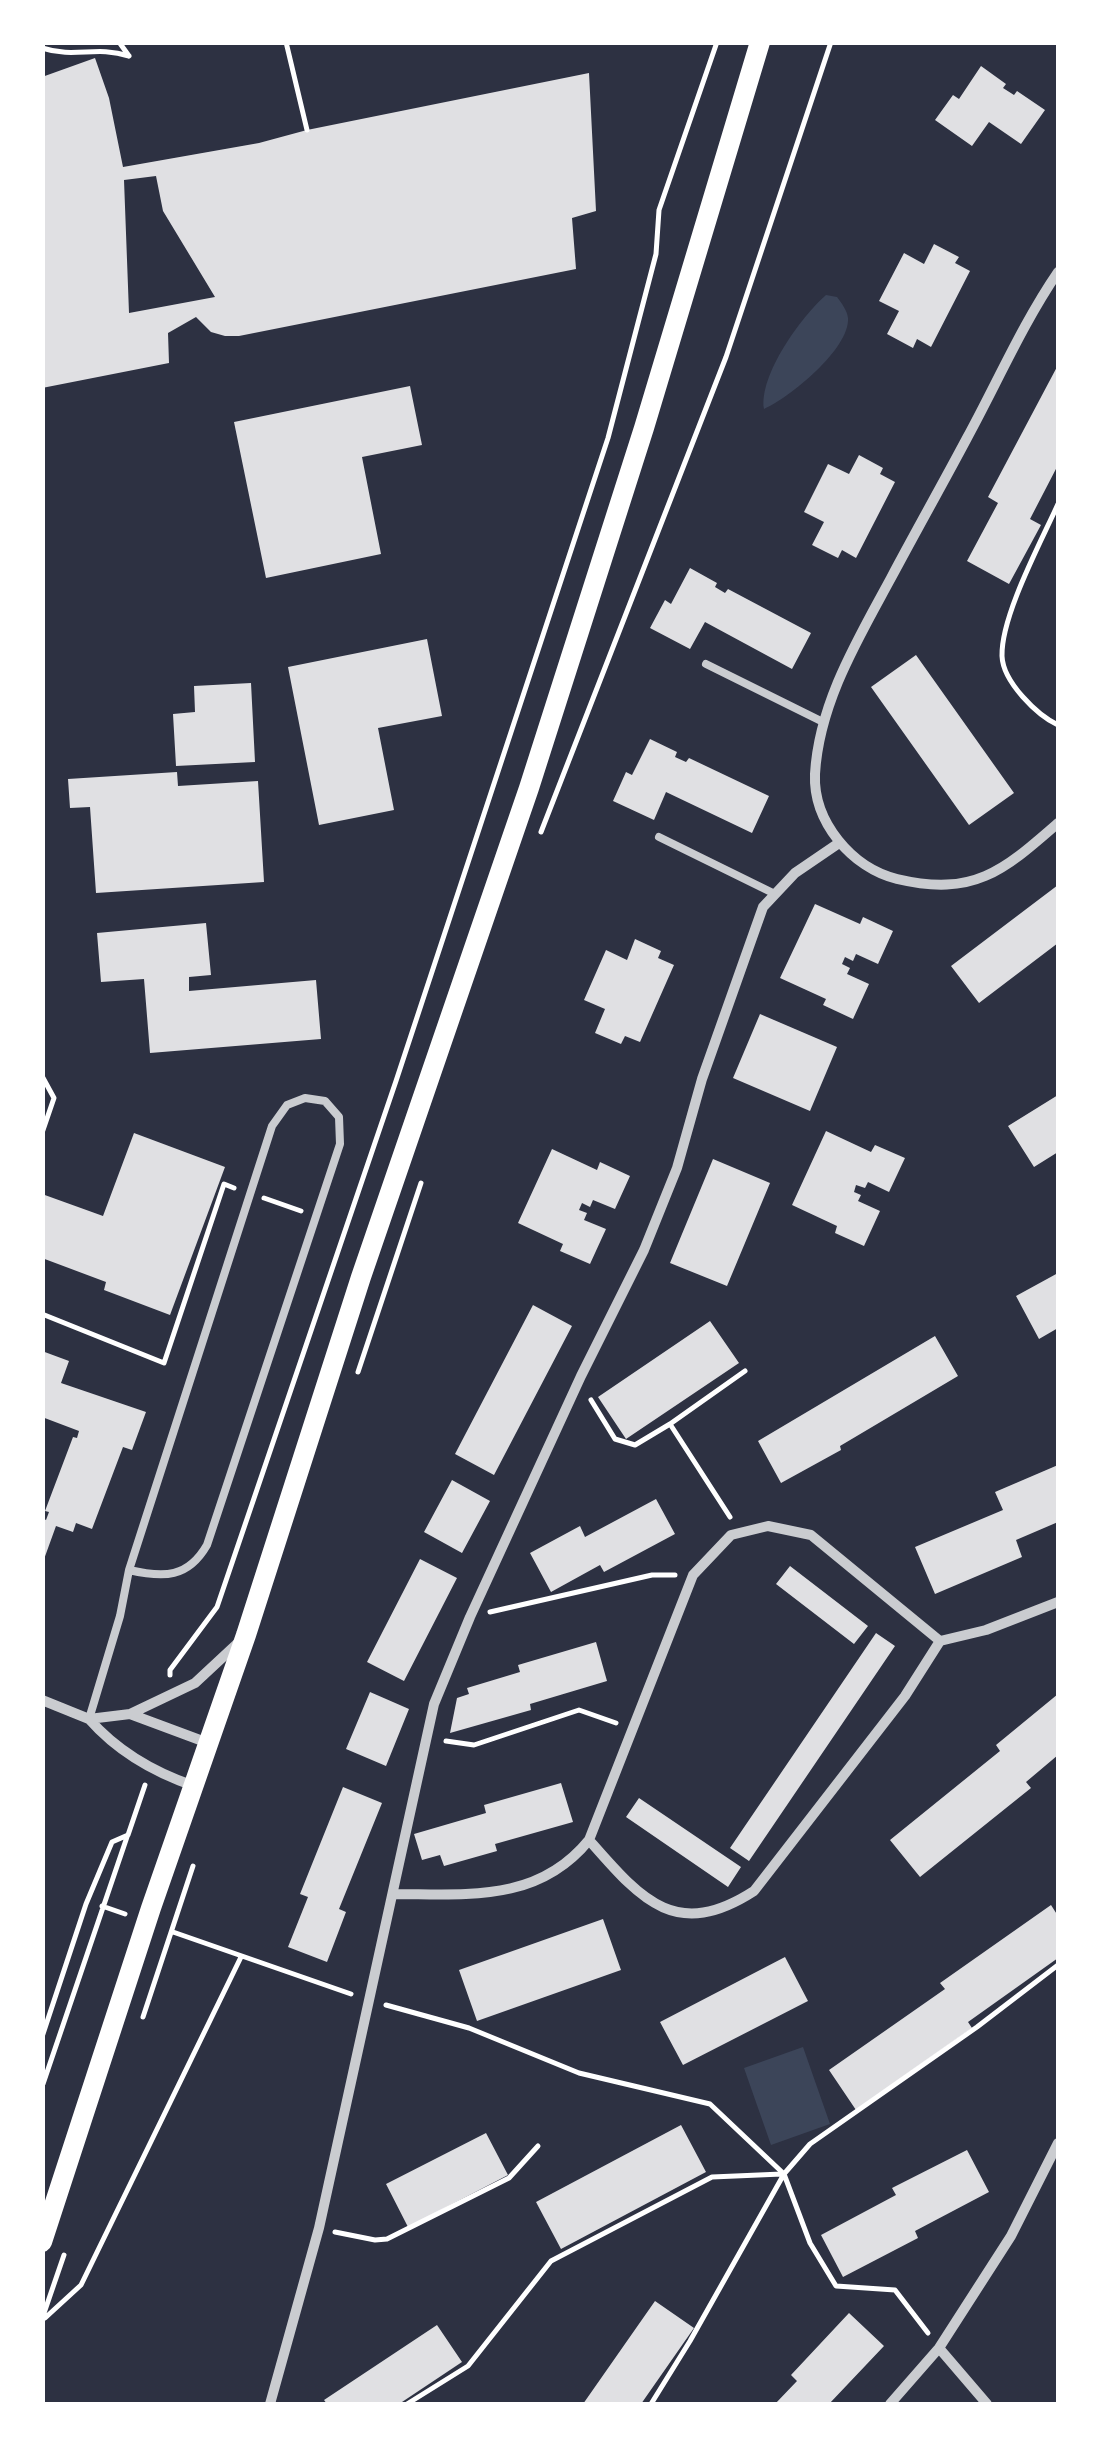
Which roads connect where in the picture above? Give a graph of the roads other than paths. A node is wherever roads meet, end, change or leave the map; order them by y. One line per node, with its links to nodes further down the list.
1 (760, 42): 11 (main road)
2 (1058, 272): 4 (street)
3 (706, 664): 4 (lane)
4 (823, 722): 7 (street)
5 (1058, 823): 7 (street)
6 (659, 837): 8 (lane)
7 (839, 844): 8 (street)
8 (776, 894): 19 (street)
9 (129, 1570): 9 (lane); 15 (lane)
10 (1058, 1602): 12 (street)
11 (246, 1635): 14 (street); 16 (main road)
12 (940, 1641): 18 (street); 18 (street)
13 (42, 1700): 15 (street)
14 (130, 1714): 15 (street); 16 (street)
15 (90, 1719): 17 (street)
16 (208, 1744): 17 (main road)
17 (194, 1786): 21 (main road)
18 (588, 1840): 19 (street)
19 (394, 1894): 23 (street)
20 (1058, 2143): 22 (street)
21 (42, 2242)
22 (939, 2348): 24 (street); 25 (street)
23 (270, 2404)
24 (890, 2404)
25 (987, 2404)

